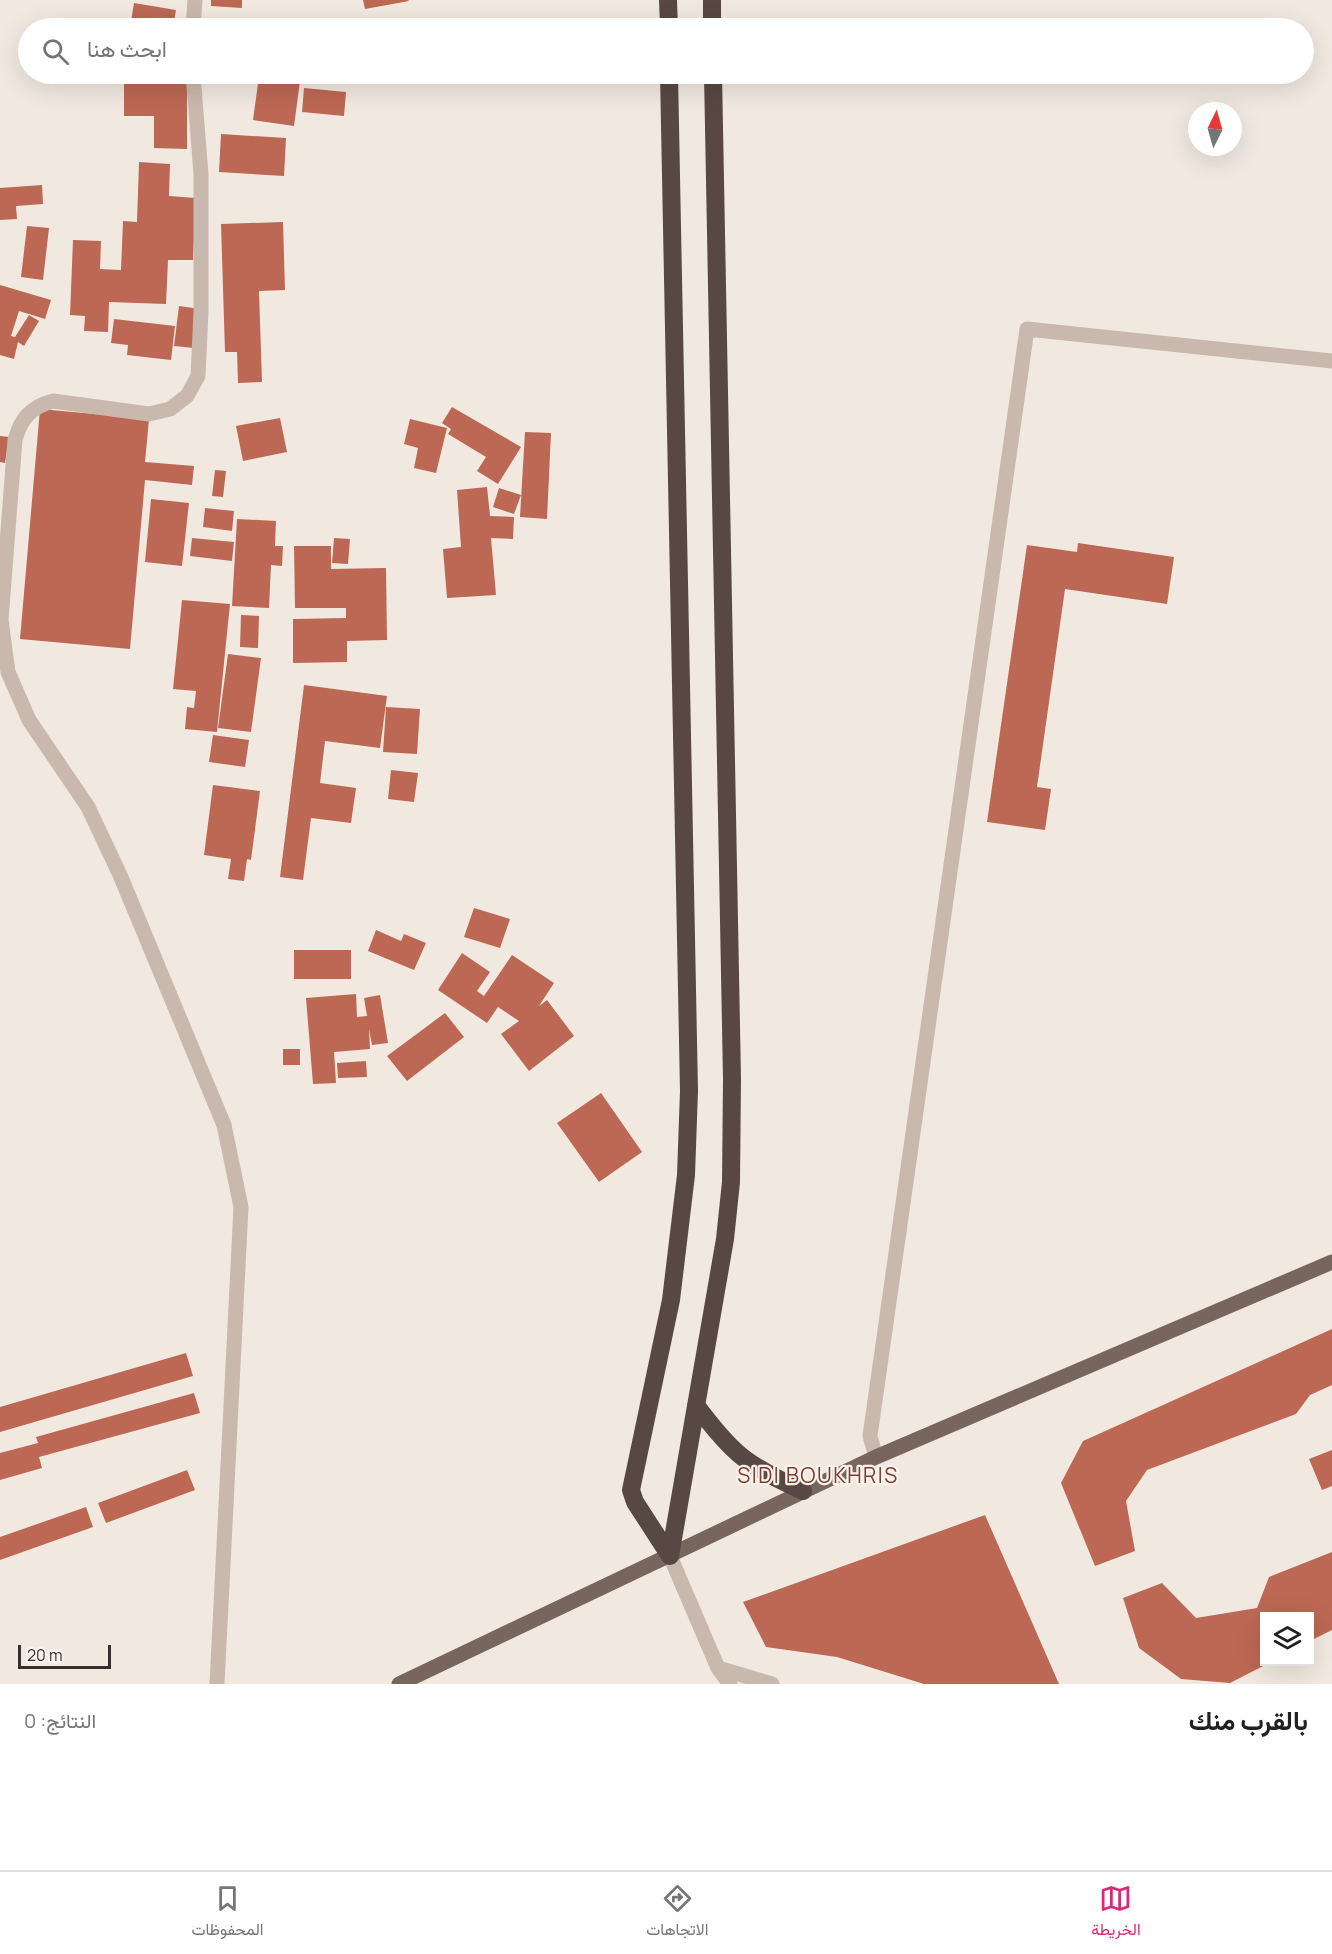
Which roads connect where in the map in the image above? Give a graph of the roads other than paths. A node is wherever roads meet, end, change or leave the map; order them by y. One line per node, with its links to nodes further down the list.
1 (195, 0): 4 (street)
2 (668, 0): 5 (highway)
3 (712, 0): 6 (highway)
4 (194, 18)
5 (669, 18)
6 (712, 18)
7 (194, 84): 17 (street)
8 (669, 84): 15 (highway)
9 (713, 84): 12 (highway)
10 (1332, 361): 13 (street)
11 (1332, 1263): 13 (main road)
12 (696, 1405): 14 (highway); 15 (highway)
13 (876, 1457): 14 (main road)
14 (803, 1491): 15 (main road)
15 (670, 1556): 16 (street); 18 (main road)
16 (718, 1668): 19 (street); 20 (street)
17 (217, 1684)
18 (399, 1684)
19 (730, 1684)
20 (772, 1684)

